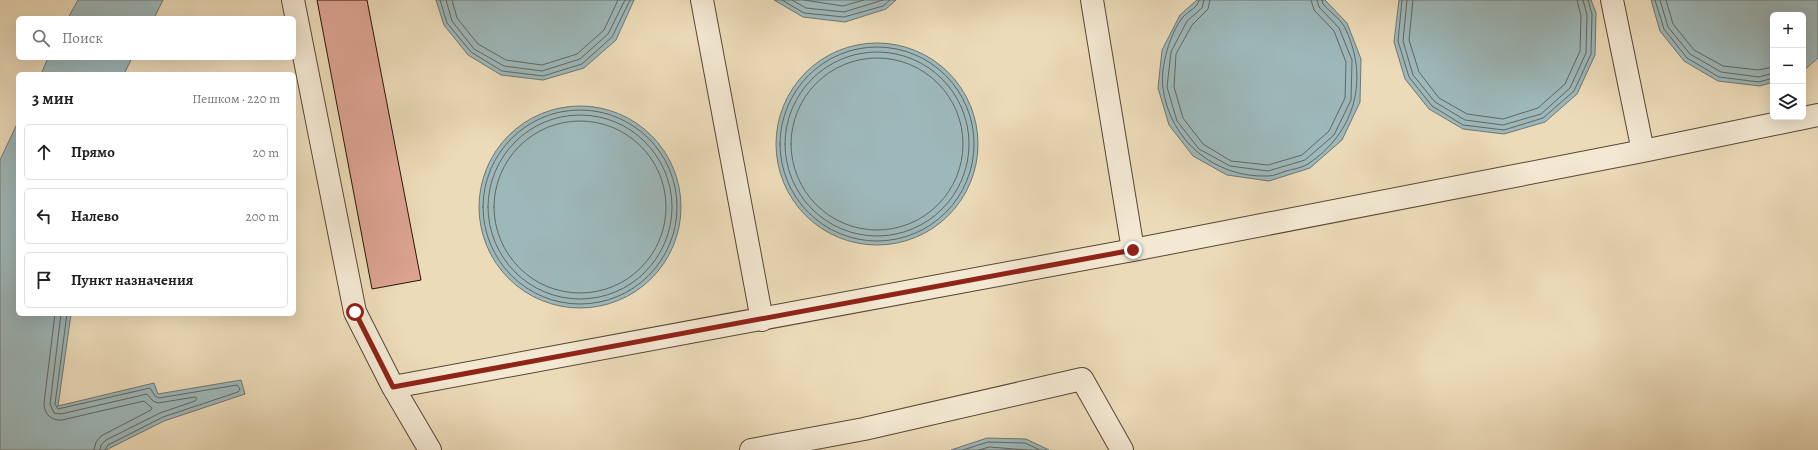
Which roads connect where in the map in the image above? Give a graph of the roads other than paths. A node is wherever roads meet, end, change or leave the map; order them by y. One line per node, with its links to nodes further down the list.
1 (293, 0): 9 (lane)
2 (702, 0): 8 (lane)
3 (1092, 0): 7 (lane)
4 (1612, 0): 6 (lane)
5 (1818, 115): 6 (lane)
6 (1643, 151): 7 (lane)
7 (1133, 250): 8 (lane)
8 (762, 320): 9 (lane)
9 (393, 387): 10 (lane)
10 (430, 450)
11 (751, 450): 12 (lane)
12 (1122, 450)

